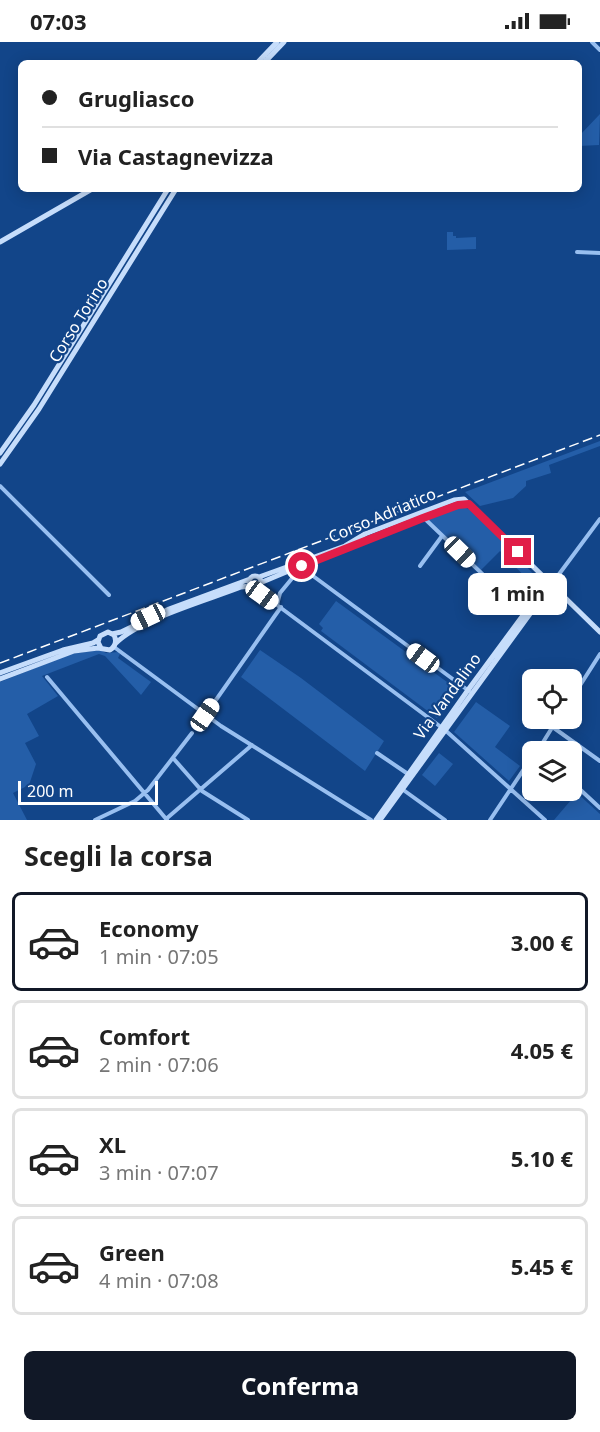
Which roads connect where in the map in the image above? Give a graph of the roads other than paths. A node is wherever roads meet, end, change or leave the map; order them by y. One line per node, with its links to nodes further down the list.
1 (277, 42): 5 (street)
2 (284, 42): 6 (street)
3 (592, 42): 4 (street)
4 (600, 50)
5 (260, 60)
6 (267, 60)
7 (87, 192): 10 (street)
8 (166, 192): 13 (street, Corso Torino)
9 (174, 192): 14 (street, Corso Torino)
10 (0, 242)
11 (577, 252): 12 (street)
12 (600, 253)
13 (0, 453)
14 (0, 464)
15 (0, 486): 27 (street)
16 (469, 504): 17 (street, Corso Adriatico); 24 (street, Corso Adriatico); 25 (street)
17 (423, 518): 19 (street, Corso Adriatico); 20 (street, Corso Adriatico)
18 (600, 519): 25 (street, Via Vandalino)
19 (442, 536): 21 (street); 29 (street, Corso Adriatico)
20 (302, 566): 22 (street); 24 (street, Corso Adriatico)
21 (420, 566)
22 (309, 573): 28 (street); 40 (street)
23 (250, 579): 24 (street, Corso Adriatico); 26 (street); 31 (street, Corso Adriatico)
24 (260, 582): 26 (street, Corso Adriatico); 28 (street)
25 (551, 585): 29 (street, Via Vandalino); 30 (street)
26 (252, 587): 28 (street); 33 (street, Corso Adriatico)
27 (109, 595)
28 (279, 606): 41 (street); 43 (street)
29 (526, 616): 40 (street, Via Vandalino)
30 (600, 633)
31 (112, 634): 32 (street, Corso Adriatico); 33 (street)
32 (98, 640): 34 (street); 36 (street, Corso Adriatico)
33 (115, 645): 34 (street, Corso Adriatico); 41 (street)
34 (102, 648): 38 (street, Corso Adriatico)
35 (600, 654): 39 (street)
36 (0, 673)
37 (47, 677): 56 (street)
38 (0, 679)
39 (582, 682)
40 (470, 692): 43 (street, Via Vandalino)
41 (205, 715): 42 (street); 46 (street)
42 (197, 727)
43 (443, 728): 51 (street, Via Vandalino); 52 (street, Via Vandalino); 53 (street)
44 (556, 729): 49 (street)
45 (192, 733): 48 (street)
46 (252, 746): 54 (street); 61 (street)
47 (377, 753): 51 (street)
48 (173, 758): 54 (street); 56 (street)
49 (600, 761)
50 (522, 772): 53 (street)
51 (408, 774): 52 (street, Via Vandalino)
52 (400, 788): 62 (street, Via Vandalino); 63 (street)
53 (511, 788): 64 (street); 65 (street)
54 (201, 790): 59 (street); 60 (street)
55 (582, 791): 57 (street)
56 (143, 794): 58 (street); 59 (street)
57 (600, 807)
58 (95, 820)
59 (166, 820)
60 (248, 820)
61 (370, 820)
62 (378, 820)
63 (445, 820)
64 (490, 820)
65 (545, 820)

